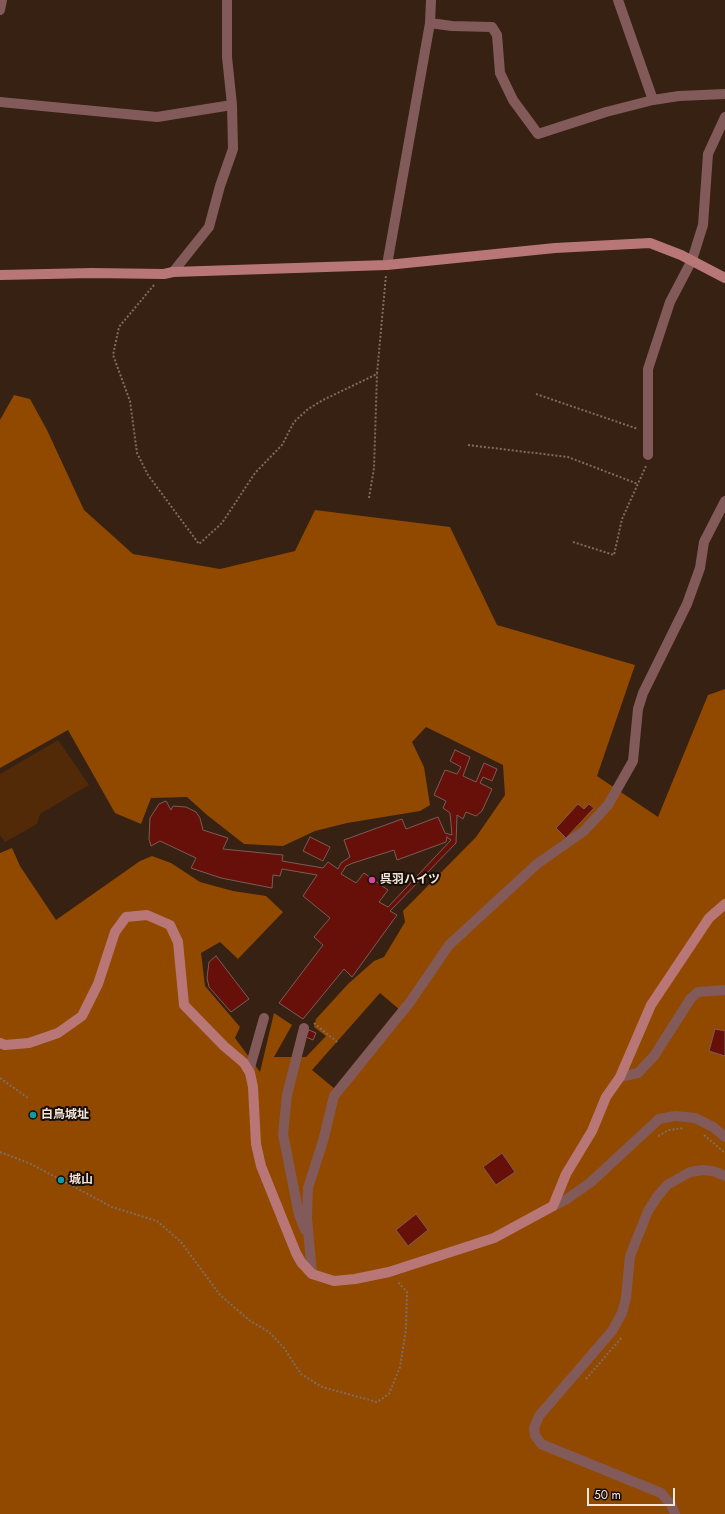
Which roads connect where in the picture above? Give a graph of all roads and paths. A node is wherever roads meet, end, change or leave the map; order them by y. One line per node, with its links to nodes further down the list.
1 (2, 0): 5 (street)
2 (228, 0): 10 (street)
3 (431, 0): 6 (street)
4 (618, 0): 8 (street)
5 (0, 10)
6 (430, 23): 8 (street); 13 (street)
7 (725, 94): 8 (street)
8 (653, 100)
9 (0, 102): 10 (street)
10 (232, 105): 14 (street)
11 (725, 117): 12 (street)
12 (692, 260): 13 (street); 16 (street); 19 (street)
13 (387, 265): 14 (street); 17 (path)
14 (169, 273): 15 (street); 17 (path)
15 (0, 276)
16 (725, 278)
17 (377, 374): 23 (path)
18 (536, 394): 19 (path)
19 (648, 433): 21 (street)
20 (468, 445): 22 (path)
21 (648, 455): 22 (path)
22 (638, 484): 26 (path)
23 (369, 498)
24 (725, 501): 25 (street)
25 (720, 520): 45 (street)
26 (573, 542)
27 (725, 904): 34 (street)
28 (725, 990): 34 (street)
29 (264, 1018): 33 (street)
30 (308, 1024): 32 (path); 45 (street)
31 (0, 1042): 33 (street)
32 (337, 1042)
33 (249, 1071): 47 (street)
34 (620, 1076): 44 (street)
35 (0, 1078): 36 (path)
36 (28, 1098)
37 (687, 1128): 40 (path)
38 (698, 1131): 42 (path)
39 (725, 1137): 44 (street)
40 (653, 1139)
41 (0, 1152): 46 (path)
42 (725, 1153)
43 (725, 1176): 50 (street)
44 (553, 1206): 46 (street)
45 (309, 1239): 47 (street)
46 (388, 1272): 47 (street)
47 (312, 1274)
48 (624, 1333): 49 (path)
49 (585, 1380)
50 (675, 1514)

